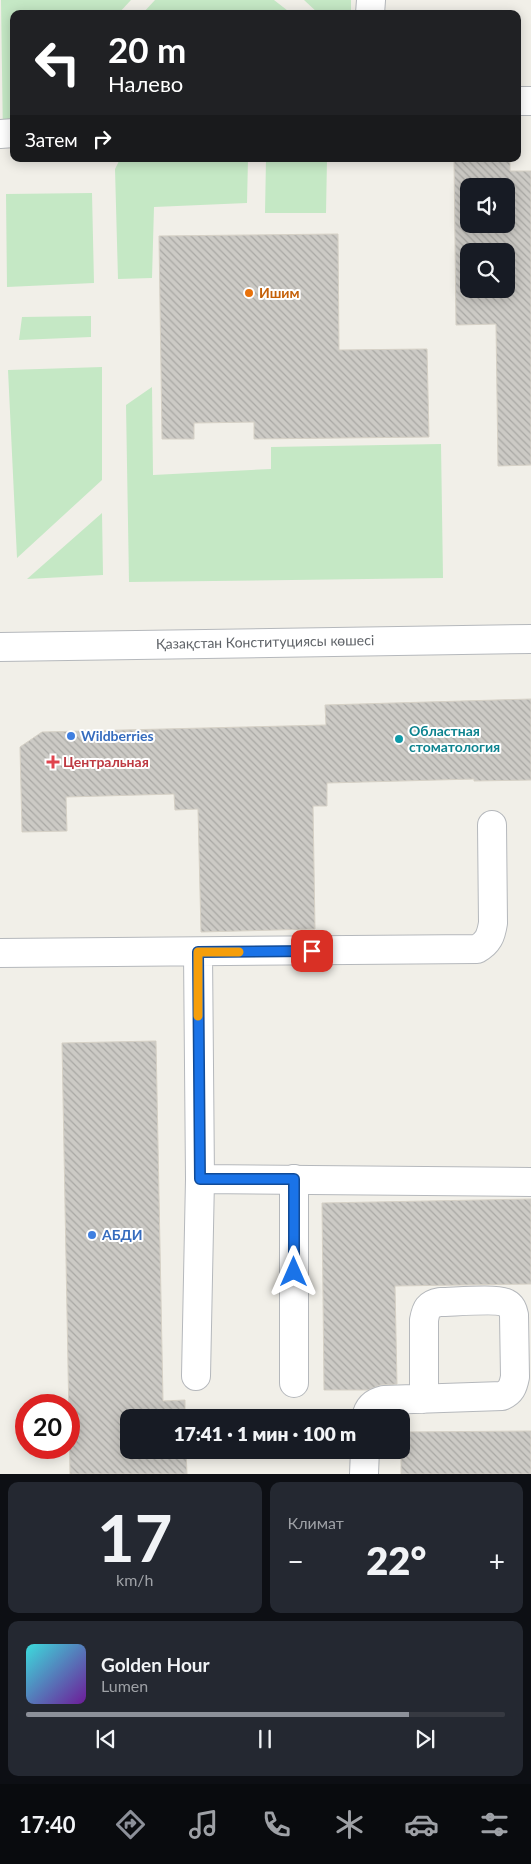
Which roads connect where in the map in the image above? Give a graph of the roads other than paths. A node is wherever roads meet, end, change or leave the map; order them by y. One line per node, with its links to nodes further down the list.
1 (531, 639): 2 (street, Қазақстан Конституциясы көшесі)
2 (0, 647)
3 (492, 825): 4 (street)
4 (198, 952): 5 (street); 6 (street)
5 (0, 953)
6 (200, 1179): 7 (street); 9 (street)
7 (294, 1179): 8 (street); 10 (street)
8 (531, 1182)
9 (196, 1376)
10 (294, 1383)
11 (424, 1398): 11 (street); 12 (street)
12 (370, 1409)
13 (365, 1459): 14 (street)
14 (364, 1474)

